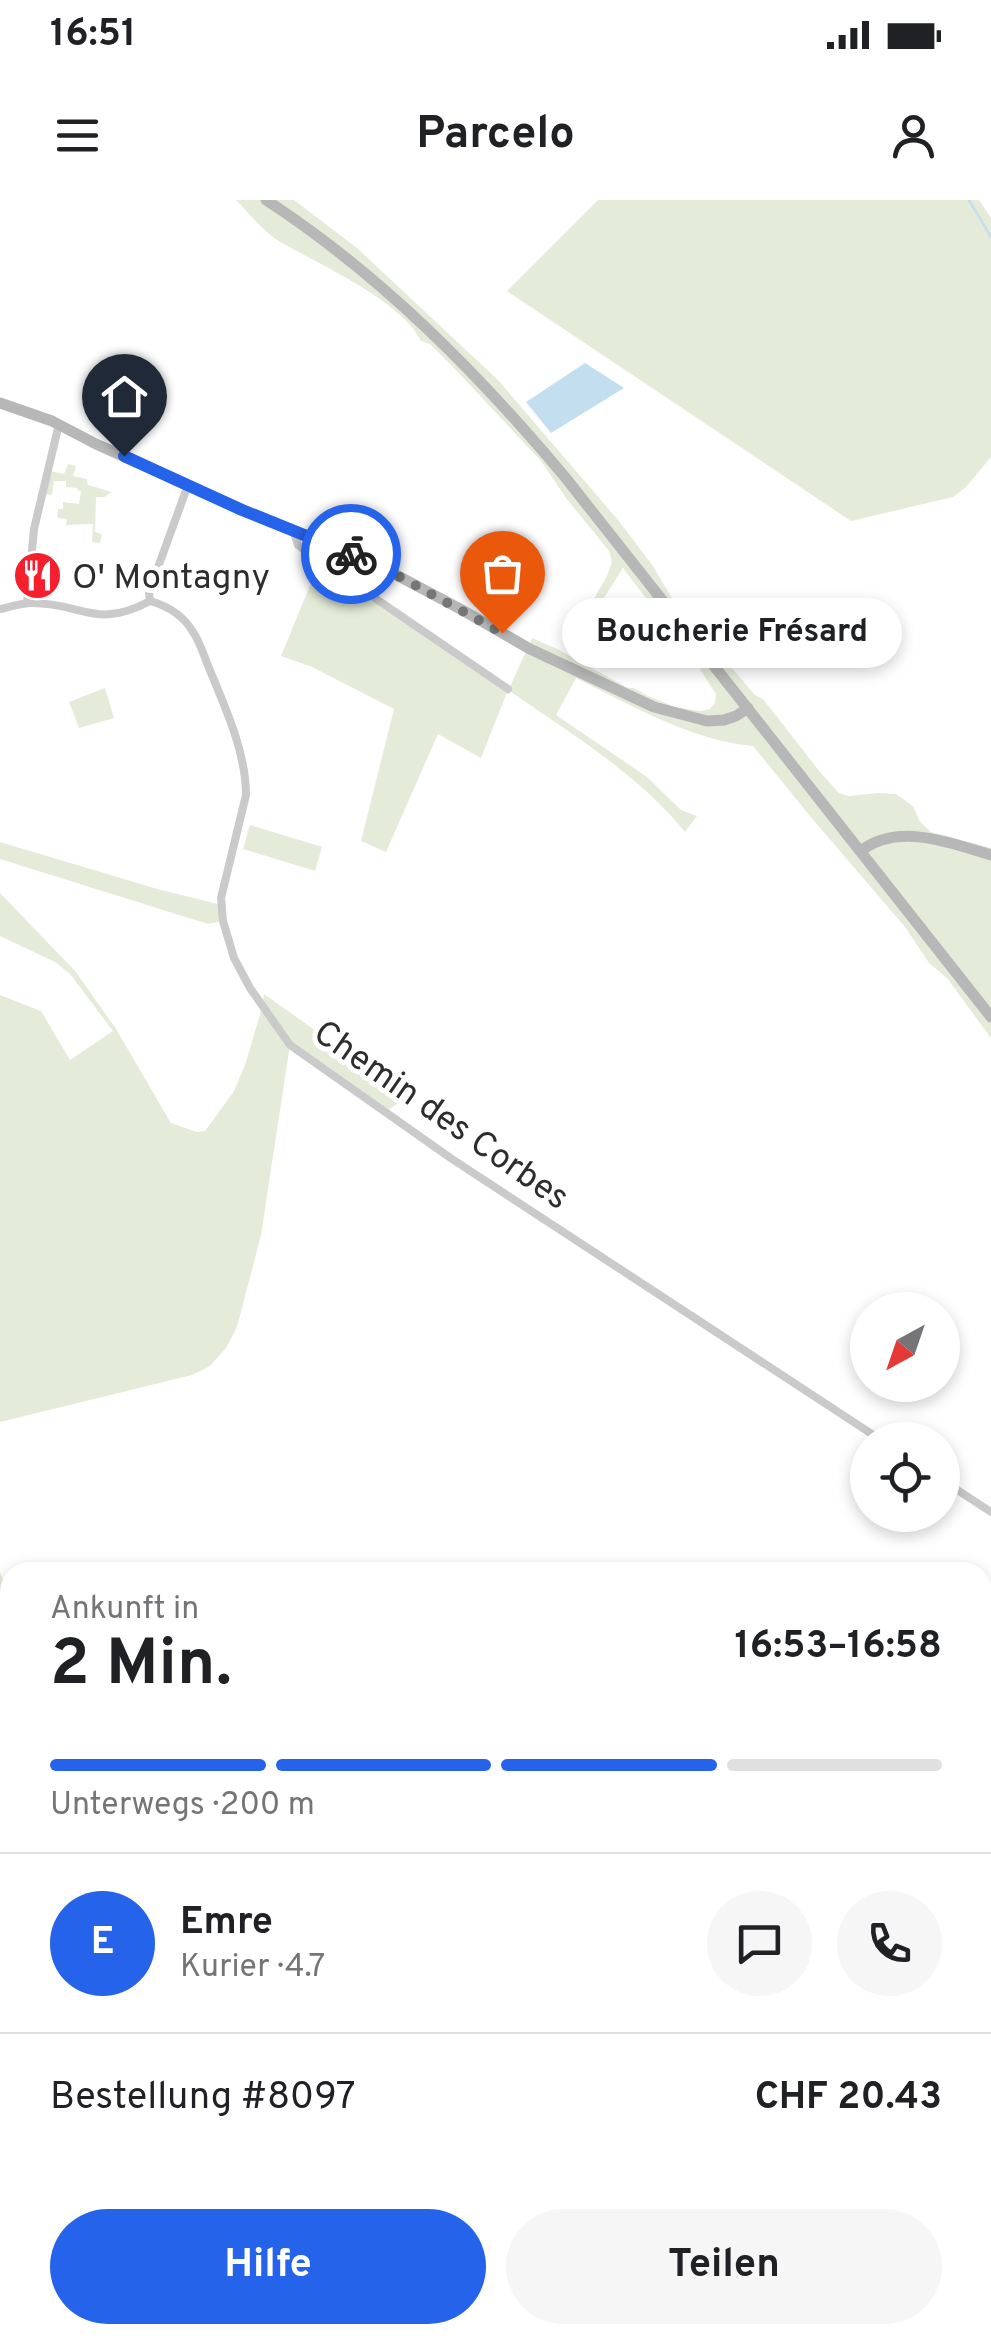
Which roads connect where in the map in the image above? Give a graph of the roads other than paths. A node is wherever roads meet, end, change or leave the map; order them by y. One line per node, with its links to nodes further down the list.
1 (266, 200): 10 (main road)
2 (0, 403): 3 (main road)
3 (59, 424): 4 (main road); 7 (street)
4 (188, 484): 5 (main road); 6 (street)
5 (294, 529): 9 (street); 10 (main road)
6 (150, 601): 7 (street); 14 (street, Chemin des Corbes)
7 (27, 603): 8 (street)
8 (0, 609)
9 (508, 690)
10 (748, 708): 11 (main road)
11 (861, 851): 12 (main road); 13 (main road)
12 (991, 855)
13 (991, 1018)
14 (854, 1422)
15 (960, 1492): 16 (street)
16 (991, 1512)

